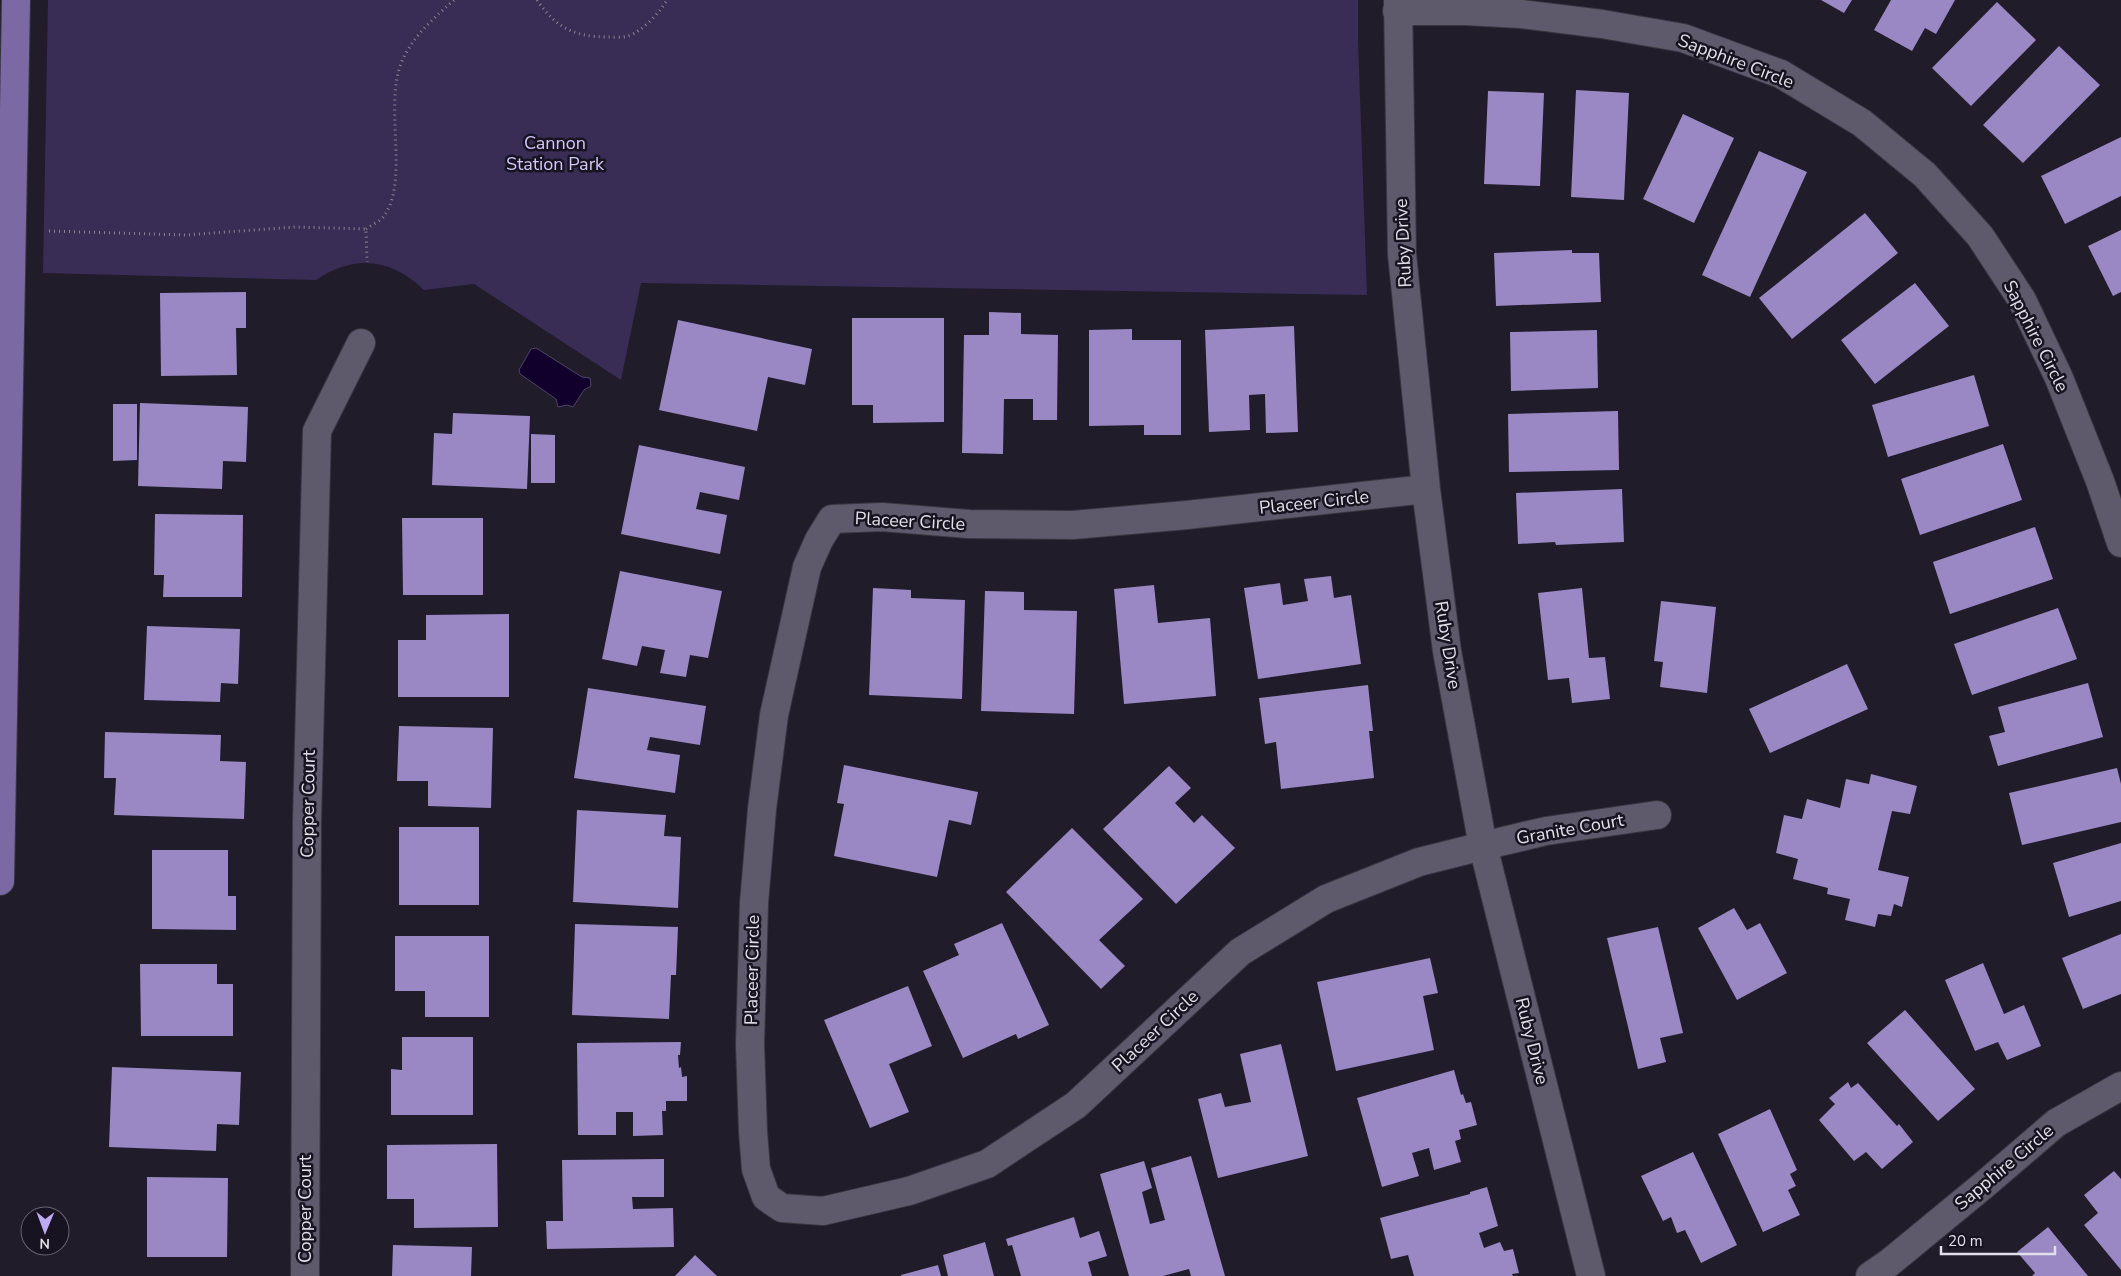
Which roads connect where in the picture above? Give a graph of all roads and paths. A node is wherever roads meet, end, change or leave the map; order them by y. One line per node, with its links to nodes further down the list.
1 (16, 0): 14 (main road)
2 (454, 0): 6 (path)
3 (537, 0): 4 (path)
4 (667, 0)
5 (1397, 6): 10 (street, Ruby Drive); 11 (street, Sapphire Circle)
6 (366, 229): 7 (path); 8 (path)
7 (49, 231)
8 (368, 262)
9 (361, 343): 16 (street, Copper Court)
10 (1426, 489): 13 (street, Ruby Drive); 13 (street, Placeer Circle)
11 (2121, 543)
12 (1657, 815): 13 (street, Granite Court)
13 (1483, 846): 17 (street, Ruby Drive)
14 (0, 881)
15 (2121, 1086): 18 (street, Sapphire Circle)
16 (305, 1276)
17 (1591, 1276)
18 (1870, 1276)

